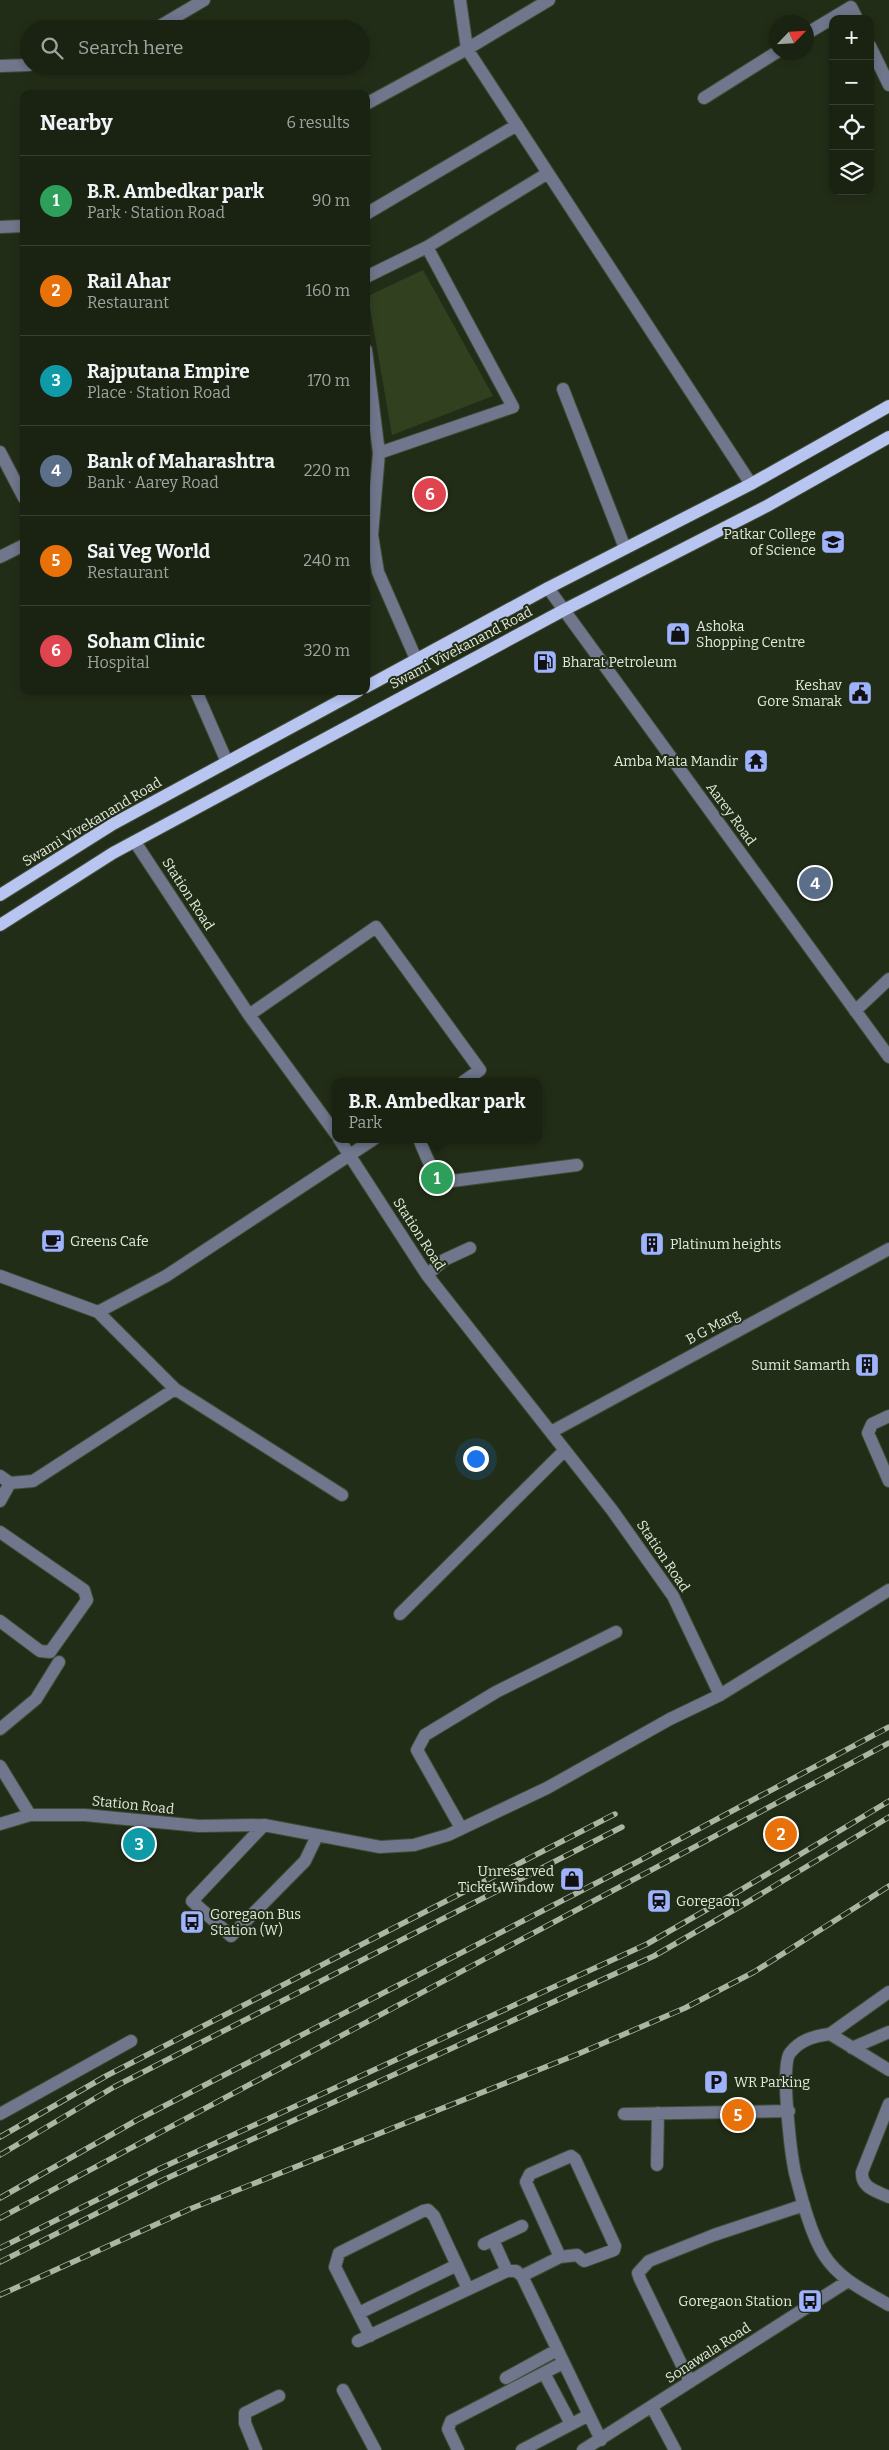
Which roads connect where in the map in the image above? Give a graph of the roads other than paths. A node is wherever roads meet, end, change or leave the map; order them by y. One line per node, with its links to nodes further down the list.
1 (204, 0): 6 (street)
2 (460, 0): 9 (street)
3 (549, 0): 9 (street)
4 (838, 15): 5 (street)
5 (855, 15)
6 (170, 20)
7 (829, 20): 8 (street)
8 (814, 29)
9 (468, 49): 16 (street); 17 (street)
10 (874, 54): 14 (street)
11 (769, 57): 15 (street)
12 (20, 65): 13 (street)
13 (0, 66)
14 (889, 85)
15 (704, 98)
16 (370, 102)
17 (517, 126): 18 (street); 19 (street)
18 (548, 173): 22 (street); 30 (street)
19 (370, 212)
20 (20, 226): 21 (street)
21 (0, 227)
22 (427, 247): 23 (street); 29 (street)
23 (370, 275)
24 (370, 382): 29 (street)
25 (564, 389): 33 (street)
26 (889, 406): 30 (main road, Swami Vivekanand Road)
27 (889, 437): 36 (main road, Swami Vivekanand Road)
28 (0, 452): 31 (street)
29 (379, 453): 37 (street)
30 (751, 484): 33 (main road, Swami Vivekanand Road)
31 (20, 490)
32 (20, 547): 34 (street)
33 (625, 548): 35 (main road, Swami Vivekanand Road)
34 (0, 557)
35 (548, 588): 36 (street, Aarey Road); 37 (main road, Swami Vivekanand Road)
36 (564, 610): 42 (main road, Swami Vivekanand Road); 46 (street, Aarey Road)
37 (416, 660): 38 (main road, Swami Vivekanand Road)
38 (370, 684)
39 (198, 695): 41 (street)
40 (351, 695): 41 (main road, Swami Vivekanand Road)
41 (228, 762): 43 (main road, Swami Vivekanand Road)
42 (136, 842): 44 (main road, Swami Vivekanand Road); 47 (street, Station Road)
43 (0, 894)
44 (0, 925)
45 (889, 979): 46 (street)
46 (855, 1011): 48 (street, Aarey Road)
47 (249, 1015): 49 (street); 50 (street, Station Road)
48 (889, 1057)
49 (468, 1078)
50 (332, 1129)
51 (342, 1143): 54 (street, Station Road)
52 (369, 1143): 54 (street)
53 (421, 1143): 55 (street)
54 (352, 1156): 58 (street, Station Road); 60 (street)
55 (578, 1165)
56 (470, 1248): 58 (street)
57 (889, 1249): 63 (street, B G Marg)
58 (427, 1275): 63 (street, Station Road)
59 (0, 1276): 60 (street)
60 (98, 1312): 61 (street)
61 (175, 1389): 65 (street); 67 (street)
62 (889, 1416): 66 (street)
63 (551, 1432): 64 (street, Station Road)
64 (564, 1451): 71 (street); 75 (street, Station Road)
65 (5, 1480): 68 (street)
66 (889, 1481)
67 (342, 1495)
68 (0, 1501)
69 (0, 1532): 72 (street)
70 (889, 1590): 75 (street)
71 (400, 1614)
72 (0, 1621)
73 (616, 1632): 81 (street)
74 (59, 1662): 76 (street)
75 (720, 1694): 81 (street)
76 (0, 1728)
77 (0, 1766): 78 (street)
78 (30, 1815): 79 (street, Station Road); 80 (street, Station Road)
79 (0, 1824)
80 (264, 1825): 82 (street, Station Road); 82 (street)
81 (462, 1828): 82 (street)
82 (317, 1836)
83 (889, 1992): 85 (street)
84 (889, 2032): 87 (street)
85 (830, 2034): 87 (street); 90 (street)
86 (131, 2041): 92 (street)
87 (852, 2048): 88 (street)
88 (889, 2070)
89 (889, 2104): 95 (street)
90 (788, 2111): 91 (street); 96 (street)
91 (658, 2113): 93 (street); 94 (street)
92 (0, 2114)
93 (624, 2114)
94 (657, 2165)
95 (889, 2197)
96 (804, 2205): 102 (street); 110 (street)
97 (522, 2226): 100 (street)
98 (560, 2257): 98 (street); 101 (street)
99 (456, 2265): 103 (street); 105 (street); 105 (street)
100 (507, 2271): 101 (street); 103 (street)
101 (522, 2276): 106 (street)
102 (848, 2281): 104 (street); 110 (street, Sonawala Road)
103 (468, 2289): 105 (street)
104 (889, 2305)
105 (359, 2314)
106 (557, 2350): 107 (street); 109 (street)
107 (563, 2363): 108 (street); 114 (street)
108 (544, 2373): 115 (street); 119 (street)
109 (506, 2378)
110 (690, 2382): 113 (street, Sonawala Road)
111 (343, 2390): 118 (street)
112 (279, 2396): 117 (street)
113 (652, 2407): 116 (street, Sonawala Road); 122 (street)
114 (589, 2415): 115 (street); 116 (street)
115 (571, 2424): 120 (street)
116 (600, 2440): 121 (street, Sonawala Road)
117 (256, 2450)
118 (375, 2450)
119 (458, 2450)
120 (522, 2450)
121 (583, 2450)
122 (675, 2450)

